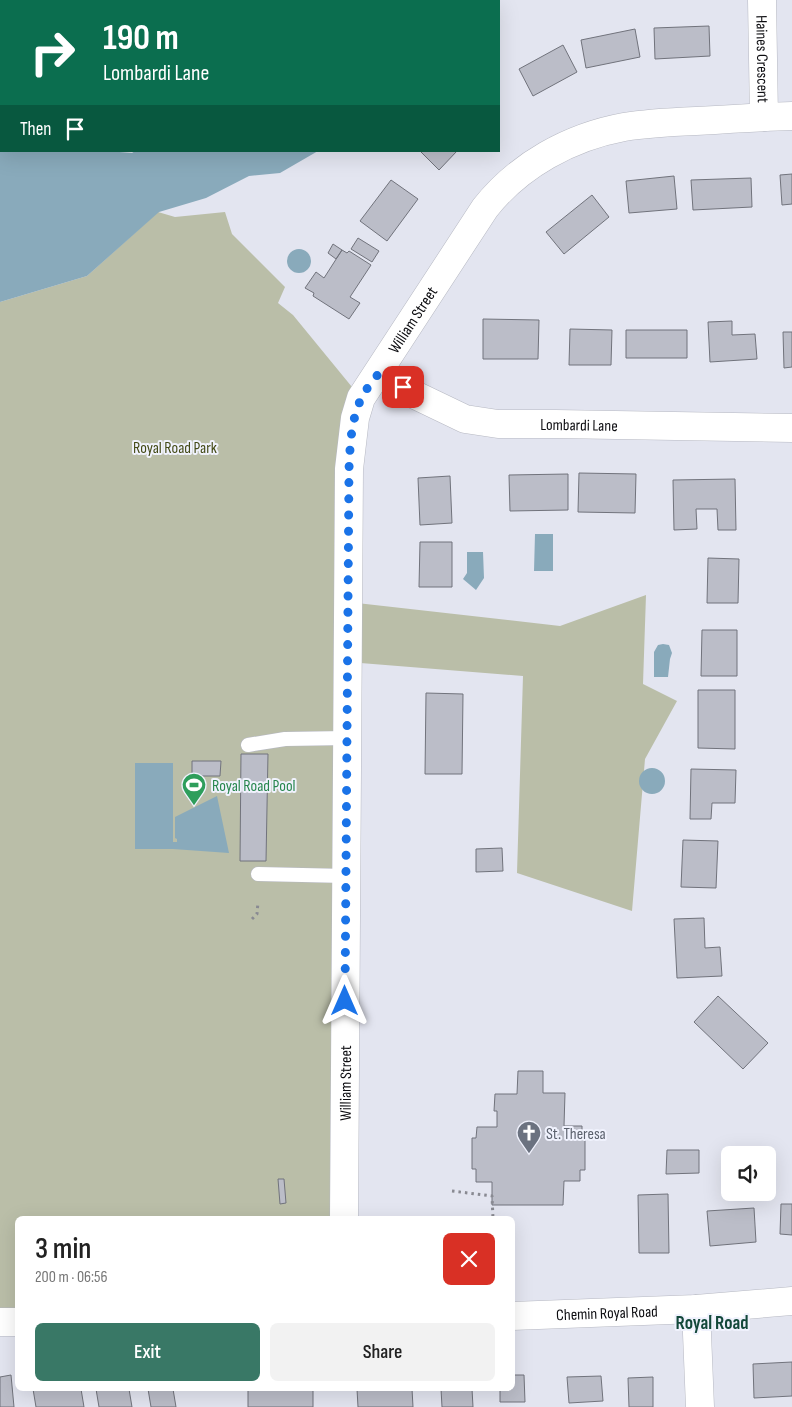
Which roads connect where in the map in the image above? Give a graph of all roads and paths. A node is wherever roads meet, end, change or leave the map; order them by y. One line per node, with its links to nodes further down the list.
1 (762, 0): 3 (street, Haines Crescent)
2 (792, 116): 3 (street, William Street)
3 (764, 117): 4 (street, William Street)
4 (379, 373): 5 (street, Lombardi Lane); 6 (street, William Street)
5 (792, 428)
6 (347, 738): 7 (lane); 9 (street, William Street)
7 (248, 745)
8 (258, 874): 9 (lane)
9 (346, 876): 13 (street, William Street)
10 (258, 902): 11 (path)
11 (252, 918)
12 (452, 1191): 14 (path)
13 (344, 1216)
14 (492, 1216)
15 (792, 1301): 16 (street, Chemin Royal Road)
16 (696, 1309): 17 (street, Chemin Royal Road); 20 (street)
17 (515, 1316)
18 (0, 1322): 19 (street)
19 (15, 1322)
20 (700, 1407)

